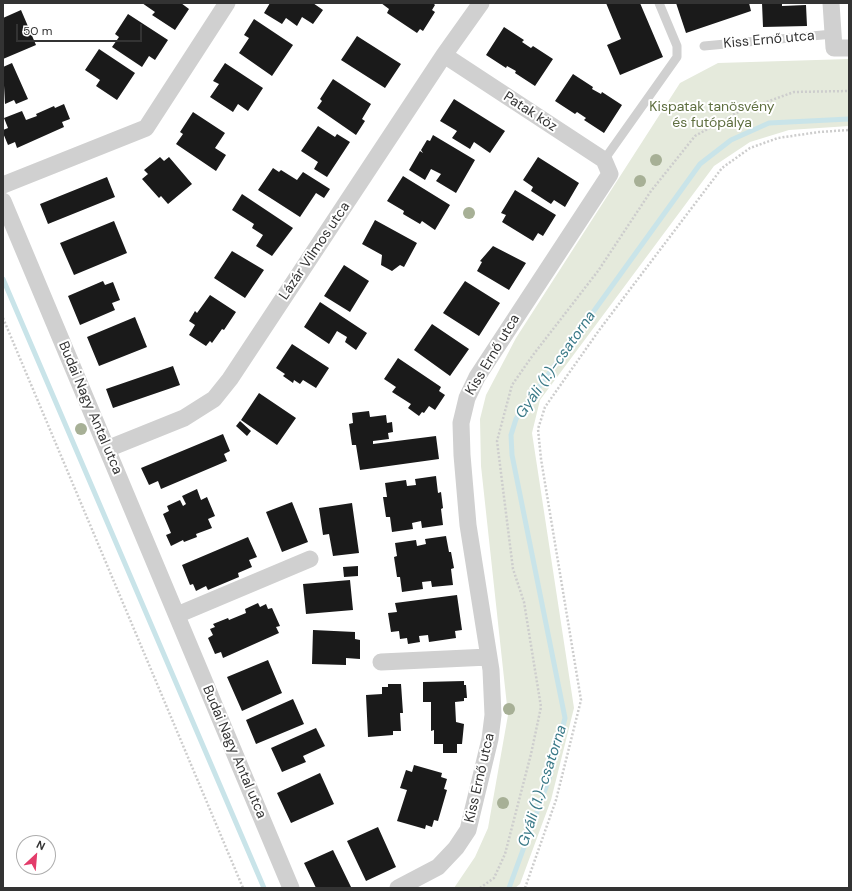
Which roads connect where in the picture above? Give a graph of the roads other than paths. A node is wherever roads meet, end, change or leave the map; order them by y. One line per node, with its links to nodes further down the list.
1 (227, 3): 9 (street)
2 (482, 3): 7 (street, Lázár Vilmos utca)
3 (659, 3): 8 (lane, Kiss Ernő utca)
4 (831, 3): 5 (street)
5 (839, 43): 6 (lane, Kiss Ernő utca)
6 (704, 46)
7 (444, 55): 8 (street, Patak köz); 11 (street, Lázár Vilmos utca)
8 (607, 167): 14 (street, Kiss Ernő utca)
9 (3, 185)
10 (3, 201): 11 (street, Budai Nagy Antal utca)
11 (108, 449): 13 (street, Budai Nagy Antal utca)
12 (310, 559): 13 (street)
13 (177, 615): 16 (street, Budai Nagy Antal utca)
14 (489, 657): 15 (street); 17 (street, Kiss Ernő utca)
15 (381, 662)
16 (291, 888)
17 (398, 888)

